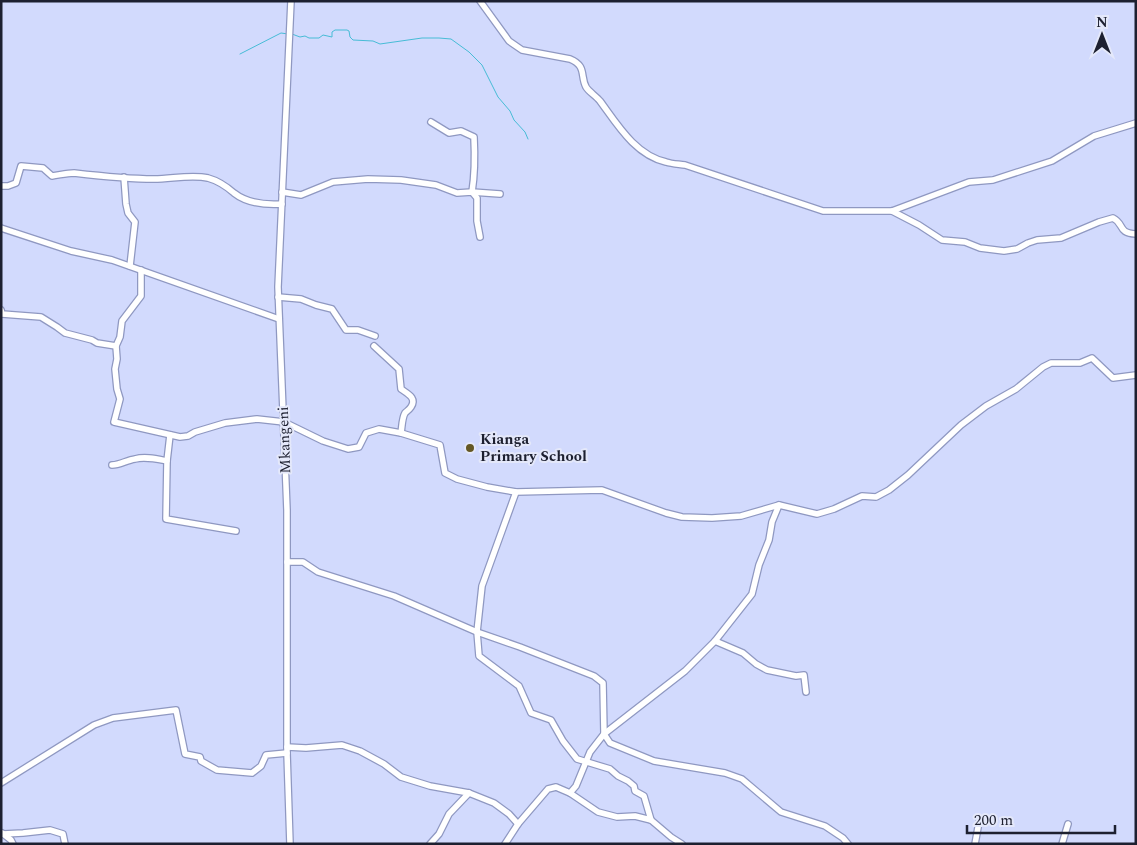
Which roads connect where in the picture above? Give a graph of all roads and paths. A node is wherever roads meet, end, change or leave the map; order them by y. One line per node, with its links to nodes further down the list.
1 (291, 1): 7 (street, Mkangeni)
2 (480, 1): 11 (street)
3 (431, 122): 8 (street)
4 (1136, 123): 11 (street)
5 (124, 177): 6 (street); 10 (street); 15 (street)
6 (1, 186)
7 (282, 192): 8 (street); 10 (street, Mkangeni)
8 (472, 192): 9 (street); 14 (street)
9 (500, 194)
10 (282, 204): 17 (street, Mkangeni)
11 (892, 210): 13 (street)
12 (2, 228): 15 (street)
13 (1136, 234)
14 (480, 238)
15 (130, 266): 16 (street)
16 (141, 270): 19 (street); 21 (street)
17 (278, 297): 19 (street, Mkangeni); 20 (street)
18 (1, 310): 21 (street)
19 (279, 319): 24 (street, Mkangeni)
20 (375, 336)
21 (116, 346): 26 (street)
22 (374, 346): 25 (street)
23 (1136, 375): 30 (street)
24 (284, 422): 25 (street); 26 (street); 32 (street, Mkangeni)
25 (401, 433): 29 (street)
26 (170, 435): 27 (street)
27 (167, 460): 28 (street); 31 (street)
28 (112, 466)
29 (516, 492): 30 (street); 33 (street)
30 (780, 505): 34 (street)
31 (236, 531)
32 (286, 562): 33 (street); 37 (street, Mkangeni)
33 (477, 632): 36 (street); 38 (street)
34 (715, 641): 35 (street); 36 (street)
35 (806, 692)
36 (604, 734): 38 (street); 53 (street)
37 (287, 750): 39 (street); 40 (street); 49 (street, Mkangeni)
38 (586, 762): 41 (street); 42 (street)
39 (1, 783)
40 (469, 793): 44 (street); 50 (street)
41 (570, 793): 42 (street); 44 (street)
42 (651, 820): 52 (street)
43 (979, 822): 54 (street)
44 (518, 824): 51 (street)
45 (1068, 824): 55 (street)
46 (2, 832): 47 (street); 48 (street)
47 (13, 844)
48 (64, 844)
49 (290, 844)
50 (430, 844)
51 (505, 844)
52 (682, 844)
53 (848, 844)
54 (975, 844)
55 (1062, 844)

